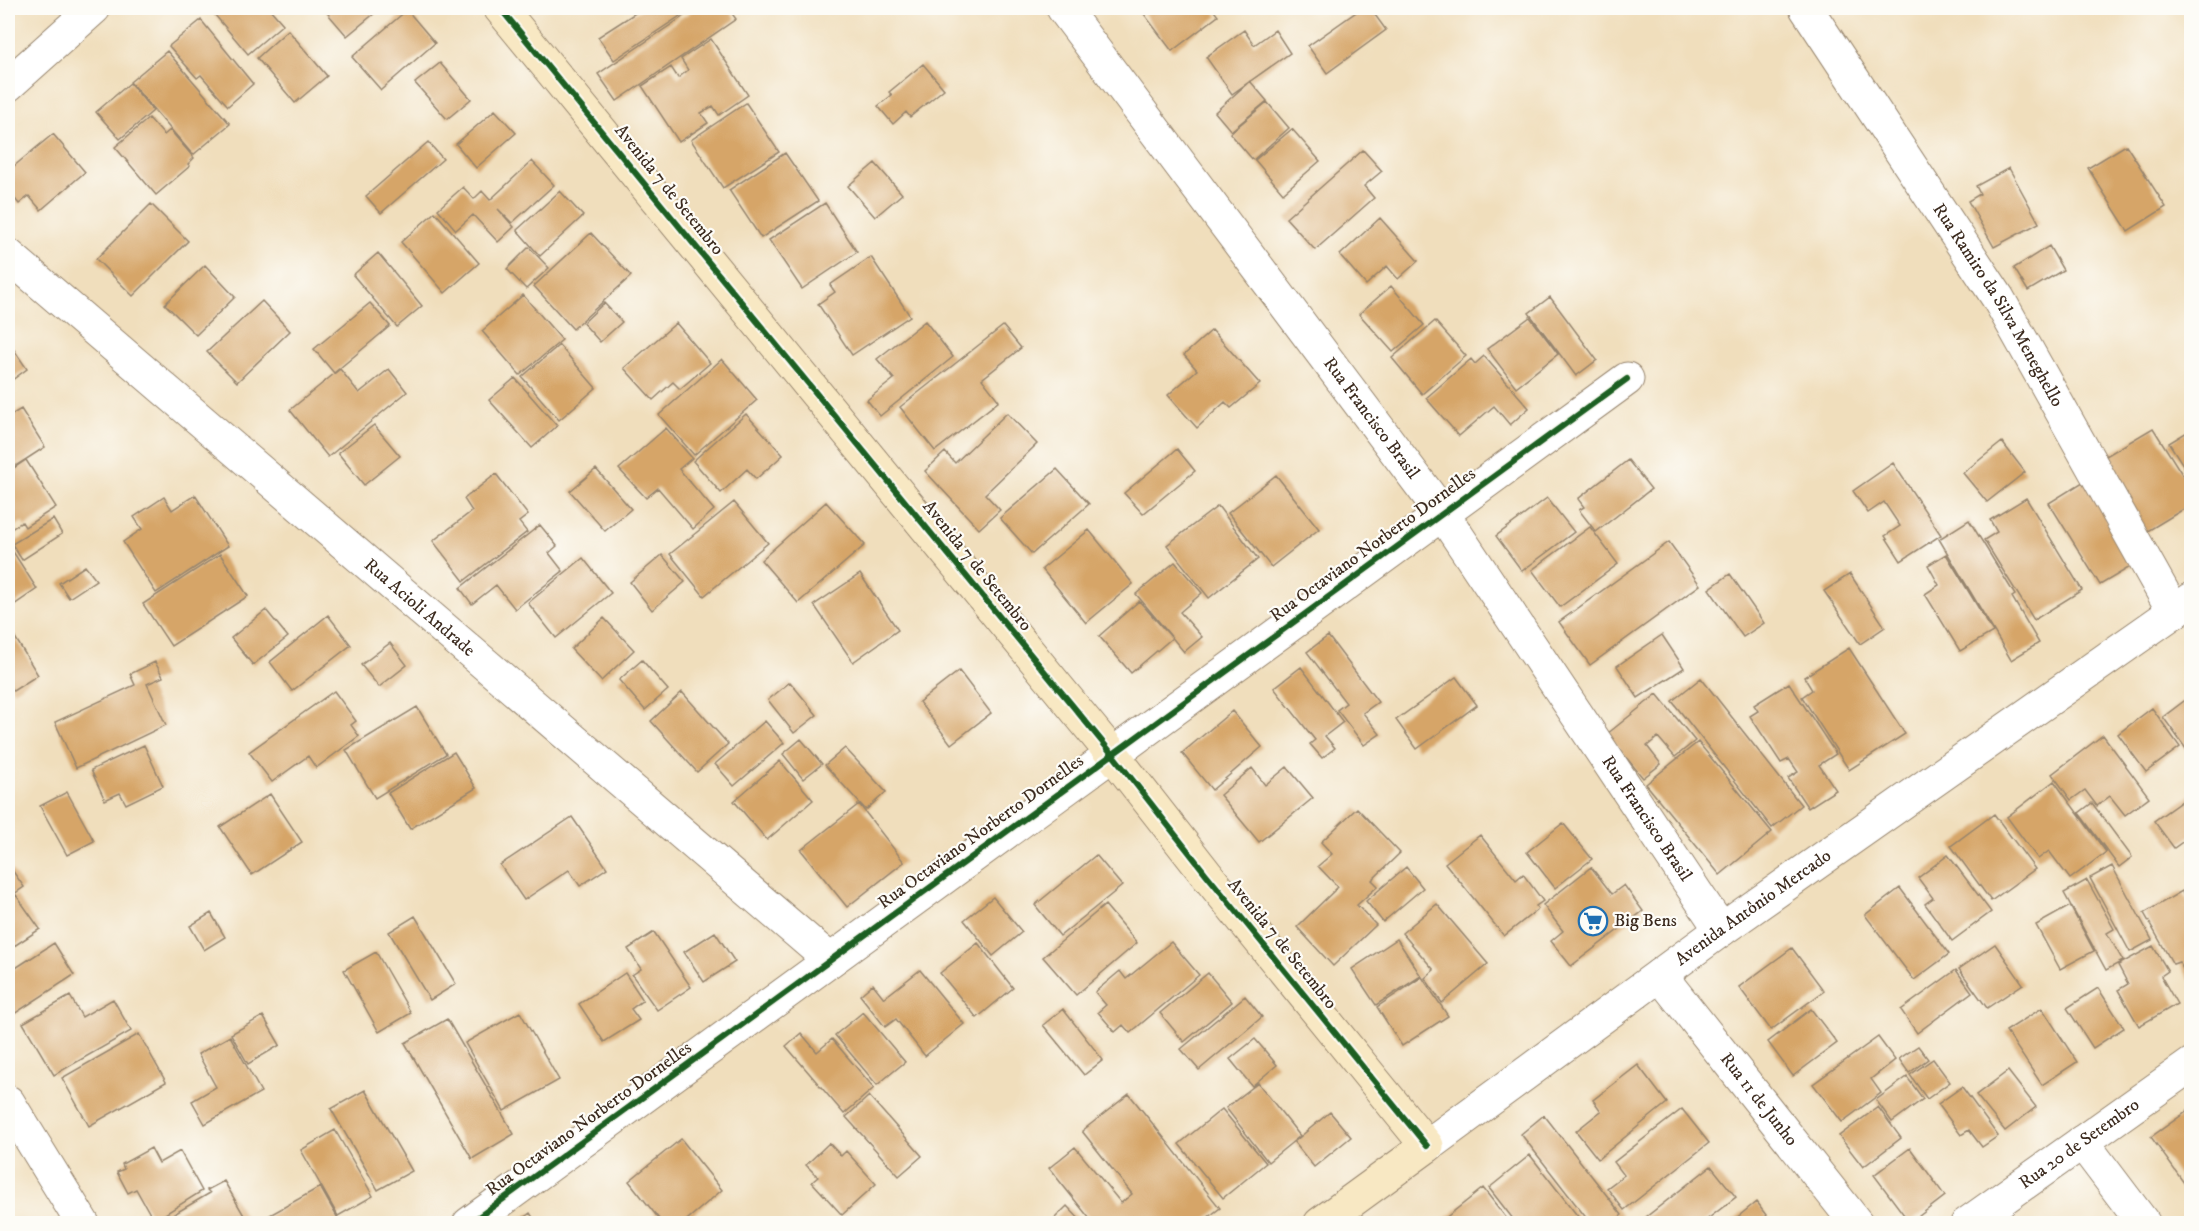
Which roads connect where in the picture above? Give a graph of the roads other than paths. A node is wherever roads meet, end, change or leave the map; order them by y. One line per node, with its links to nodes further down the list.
1 (94, 8): 5 (street)
2 (500, 8): 10 (street, Avenida 7 de Setembro)
3 (1063, 8): 8 (street, Rua Francisco Brasil)
4 (1806, 8): 9 (street, Rua Ramiro da Silva Meneghello)
5 (11, 76)
6 (8, 255): 12 (street, Rua Acioli Andrade)
7 (1627, 379): 8 (street, Rua Octaviano Norberto Dornelles)
8 (1442, 513): 10 (street, Rua Octaviano Norberto Dornelles); 11 (street, Rua Francisco Brasil)
9 (2183, 605): 11 (street, Avenida Antônio Mercado)
10 (1113, 755): 12 (street, Rua Octaviano Norberto Dornelles); 17 (street, Avenida 7 de Setembro)
11 (1721, 930): 13 (street, Avenida Antônio Mercado)
12 (830, 960): 19 (street, Rua Octaviano Norberto Dornelles)
13 (1660, 975): 17 (street, Avenida Antônio Mercado); 21 (street, Rua 11 de Junho)
14 (2192, 1064): 16 (street, Rua 20 de Setembro)
15 (8, 1102): 18 (street)
16 (2082, 1142): 22 (street, Rua 20 de Setembro); 23 (street)
17 (1427, 1146): 20 (street, Avenida Antônio Mercado)
18 (83, 1224)
19 (469, 1224)
20 (1320, 1224)
21 (1857, 1224)
22 (1967, 1224)
23 (2144, 1224)

